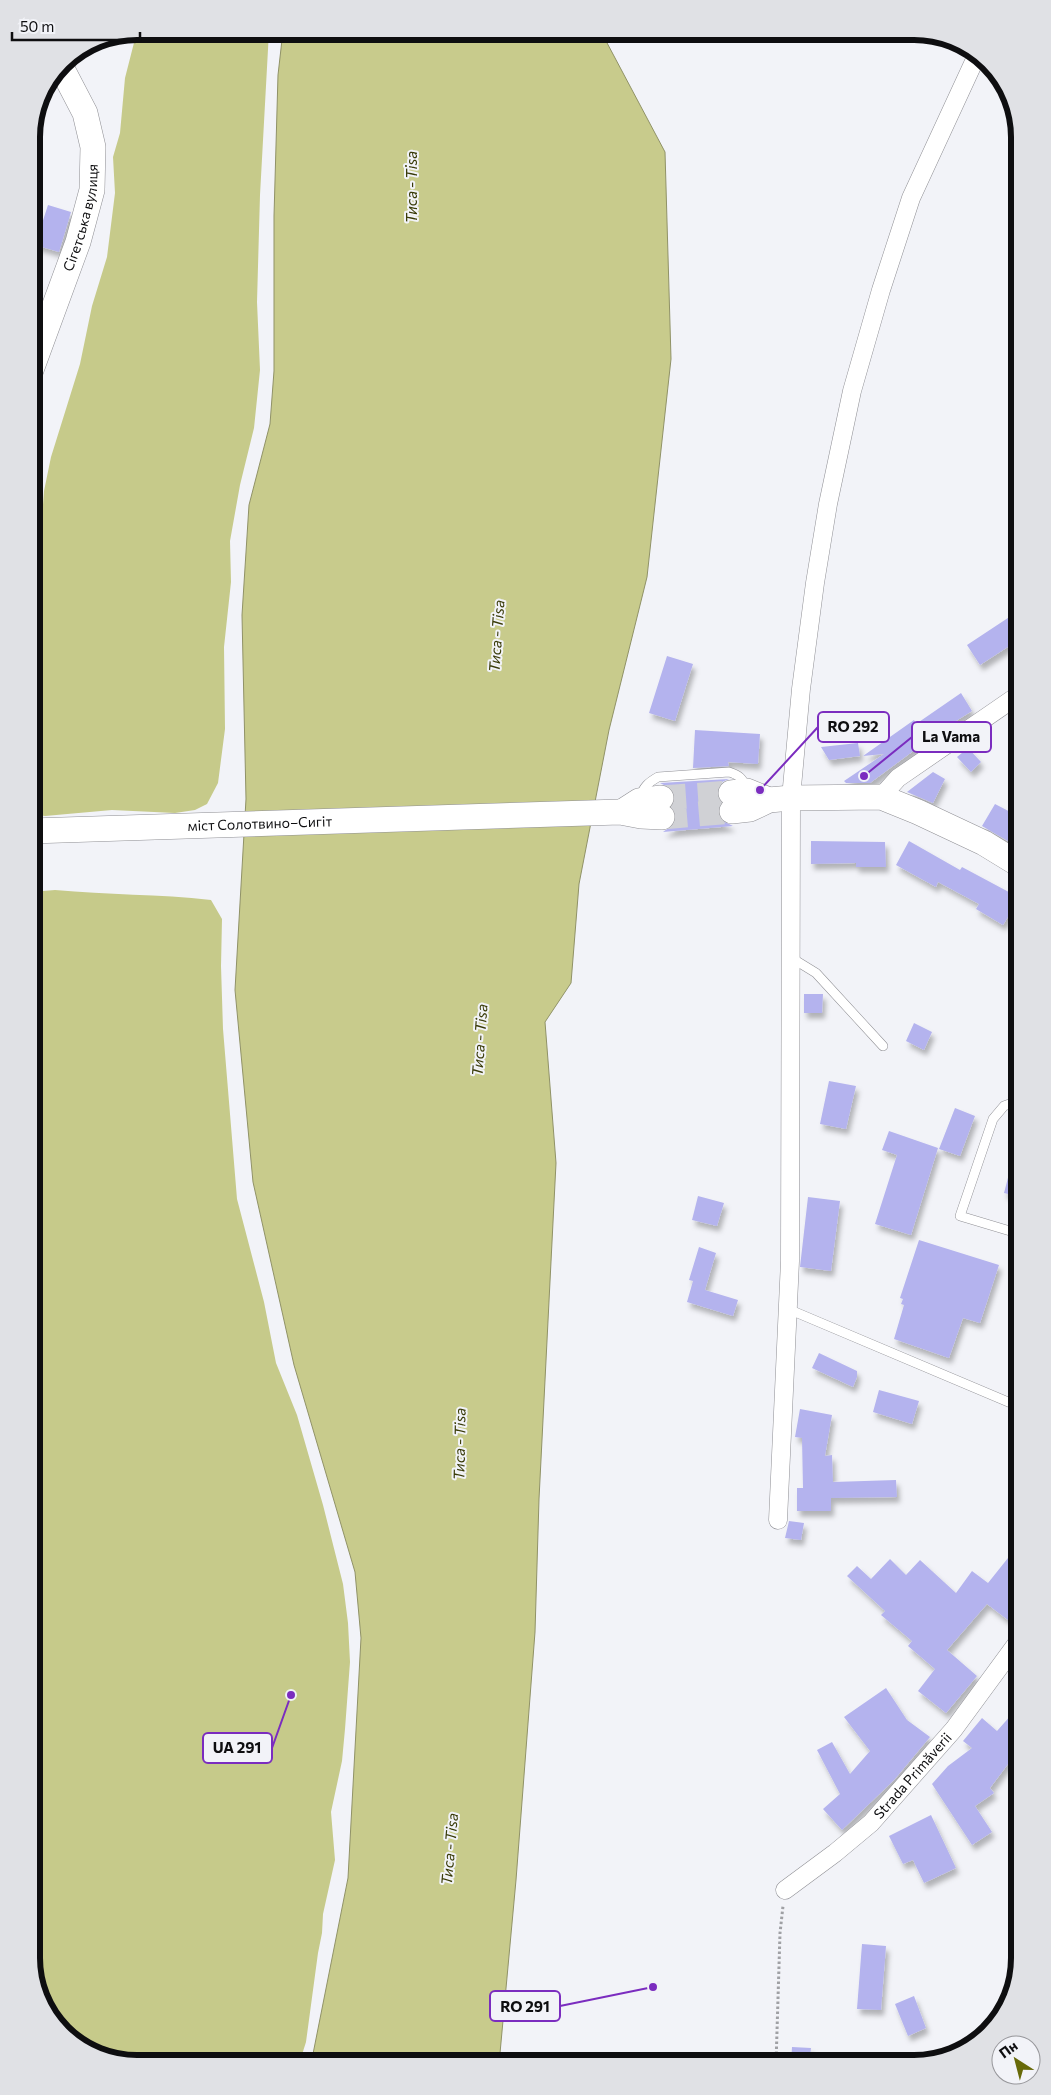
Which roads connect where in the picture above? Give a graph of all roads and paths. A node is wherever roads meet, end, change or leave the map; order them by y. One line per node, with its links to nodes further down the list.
1 (974, 61): 6 (street)
2 (64, 73): 3 (street, Сігетська вулиця)
3 (40, 345)
4 (1011, 700): 5 (street)
5 (881, 797): 6 (street); 9 (street)
6 (754, 799): 7 (lane); 10 (street)
7 (637, 808): 8 (street, міст Солотвино–Сигіт)
8 (40, 831)
9 (1011, 860)
10 (790, 957): 11 (lane); 14 (street)
11 (883, 1046)
12 (1011, 1103): 13 (lane)
13 (1011, 1231)
14 (788, 1309): 15 (lane); 16 (street)
15 (1011, 1403)
16 (778, 1520)
17 (1011, 1652): 18 (street, Strada Primăverii)
18 (785, 1890): 19 (path)
19 (776, 2055)

